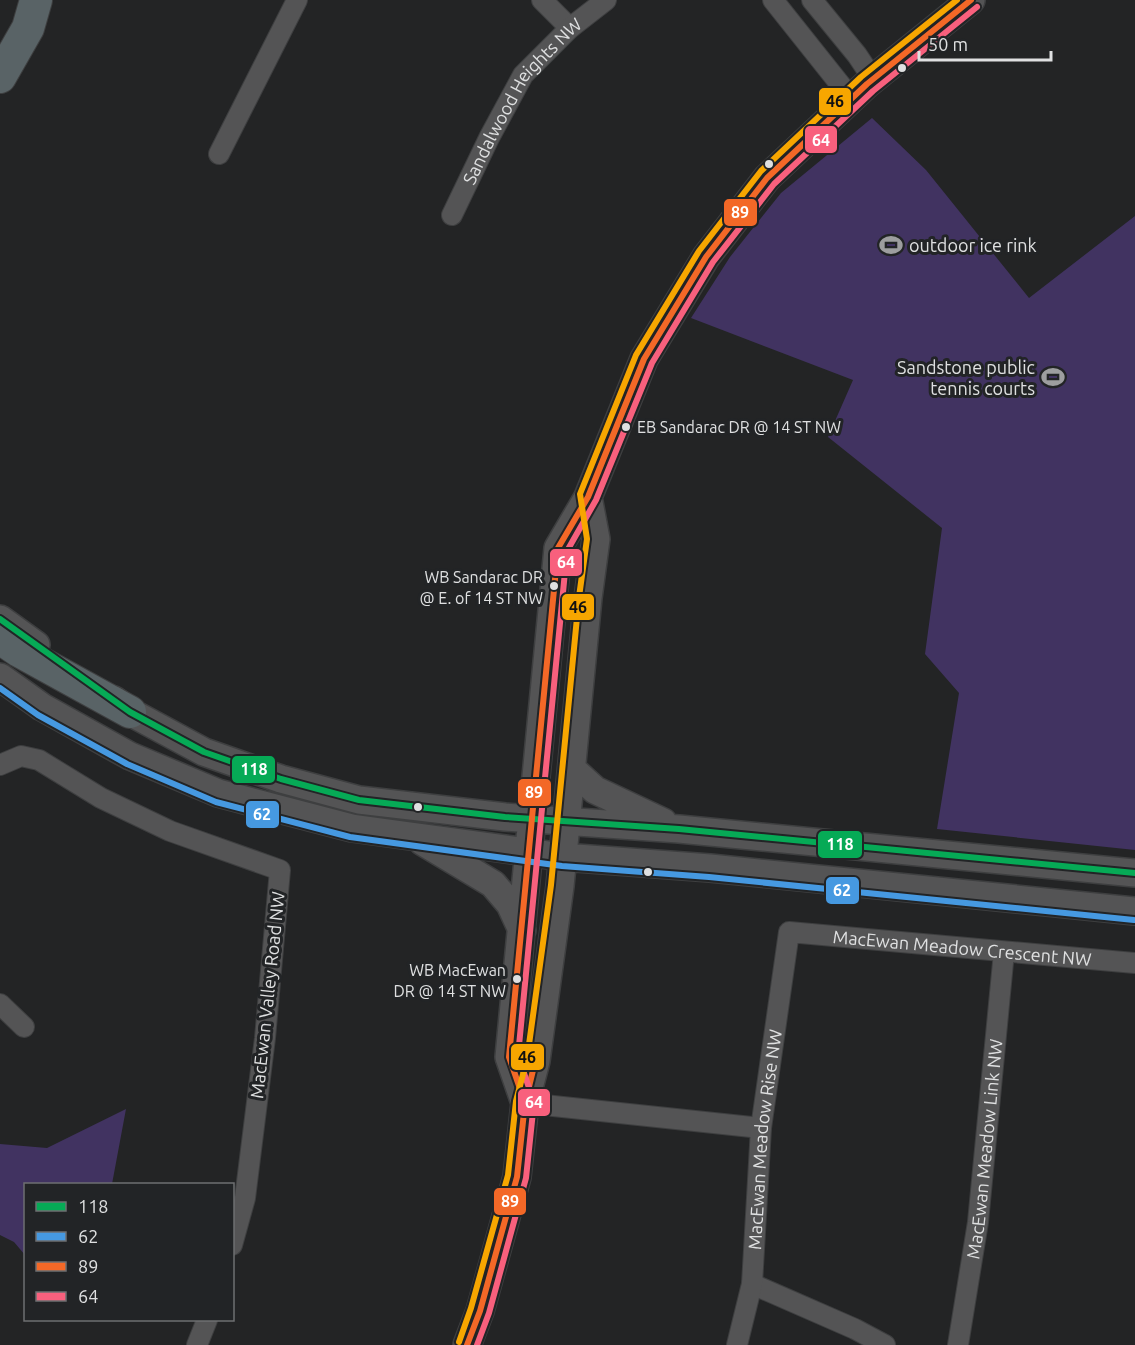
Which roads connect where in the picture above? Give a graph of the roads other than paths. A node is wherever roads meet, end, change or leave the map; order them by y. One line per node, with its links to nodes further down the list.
1 (32, 0): 10 (main road)
2 (36, 0): 11 (main road)
3 (297, 0): 14 (street)
4 (542, 0): 9 (street)
5 (606, 0): 9 (street, Sandalwood Heights NW)
6 (773, 0): 13 (street)
7 (812, 0): 12 (street)
8 (970, 0): 12 (main road)
9 (570, 28): 15 (street, Sandalwood Heights NW)
10 (0, 50)
11 (0, 77)
12 (873, 79): 13 (main road)
13 (851, 98): 16 (main road)
14 (219, 154)
15 (452, 215)
16 (588, 497): 22 (main road); 23 (main road)
17 (0, 619): 20 (main road)
18 (0, 638): 20 (main road)
19 (0, 677): 26 (main road)
20 (129, 712): 23 (main road)
21 (0, 765): 39 (street, MacEwan Valley Road NW)
22 (572, 769): 24 (main road); 25 (main road)
23 (532, 818): 24 (main road); 27 (main road)
24 (566, 821): 25 (main road); 28 (main road)
25 (679, 829): 29 (main road)
26 (412, 836): 27 (main road); 31 (main road)
27 (528, 853): 28 (main road); 31 (main road)
28 (563, 857): 30 (main road); 37 (main road)
29 (1135, 873)
30 (1135, 911)
31 (522, 930): 37 (main road)
32 (789, 932): 33 (street, MacEwan Meadow Crescent NW); 38 (street, MacEwan Meadow Rise NW)
33 (1004, 952): 34 (street, MacEwan Meadow Crescent NW); 46 (street, MacEwan Meadow Link NW)
34 (1135, 963)
35 (0, 1004): 36 (street)
36 (24, 1027)
37 (525, 1103): 38 (street); 43 (main road)
38 (761, 1128): 40 (street, MacEwan Meadow Rise NW)
39 (234, 1237)
40 (752, 1284): 44 (street, MacEwan Meadow Rise NW); 45 (street)
41 (207, 1321): 42 (street)
42 (197, 1345)
43 (467, 1345)
44 (737, 1345)
45 (885, 1345)
46 (958, 1345)

